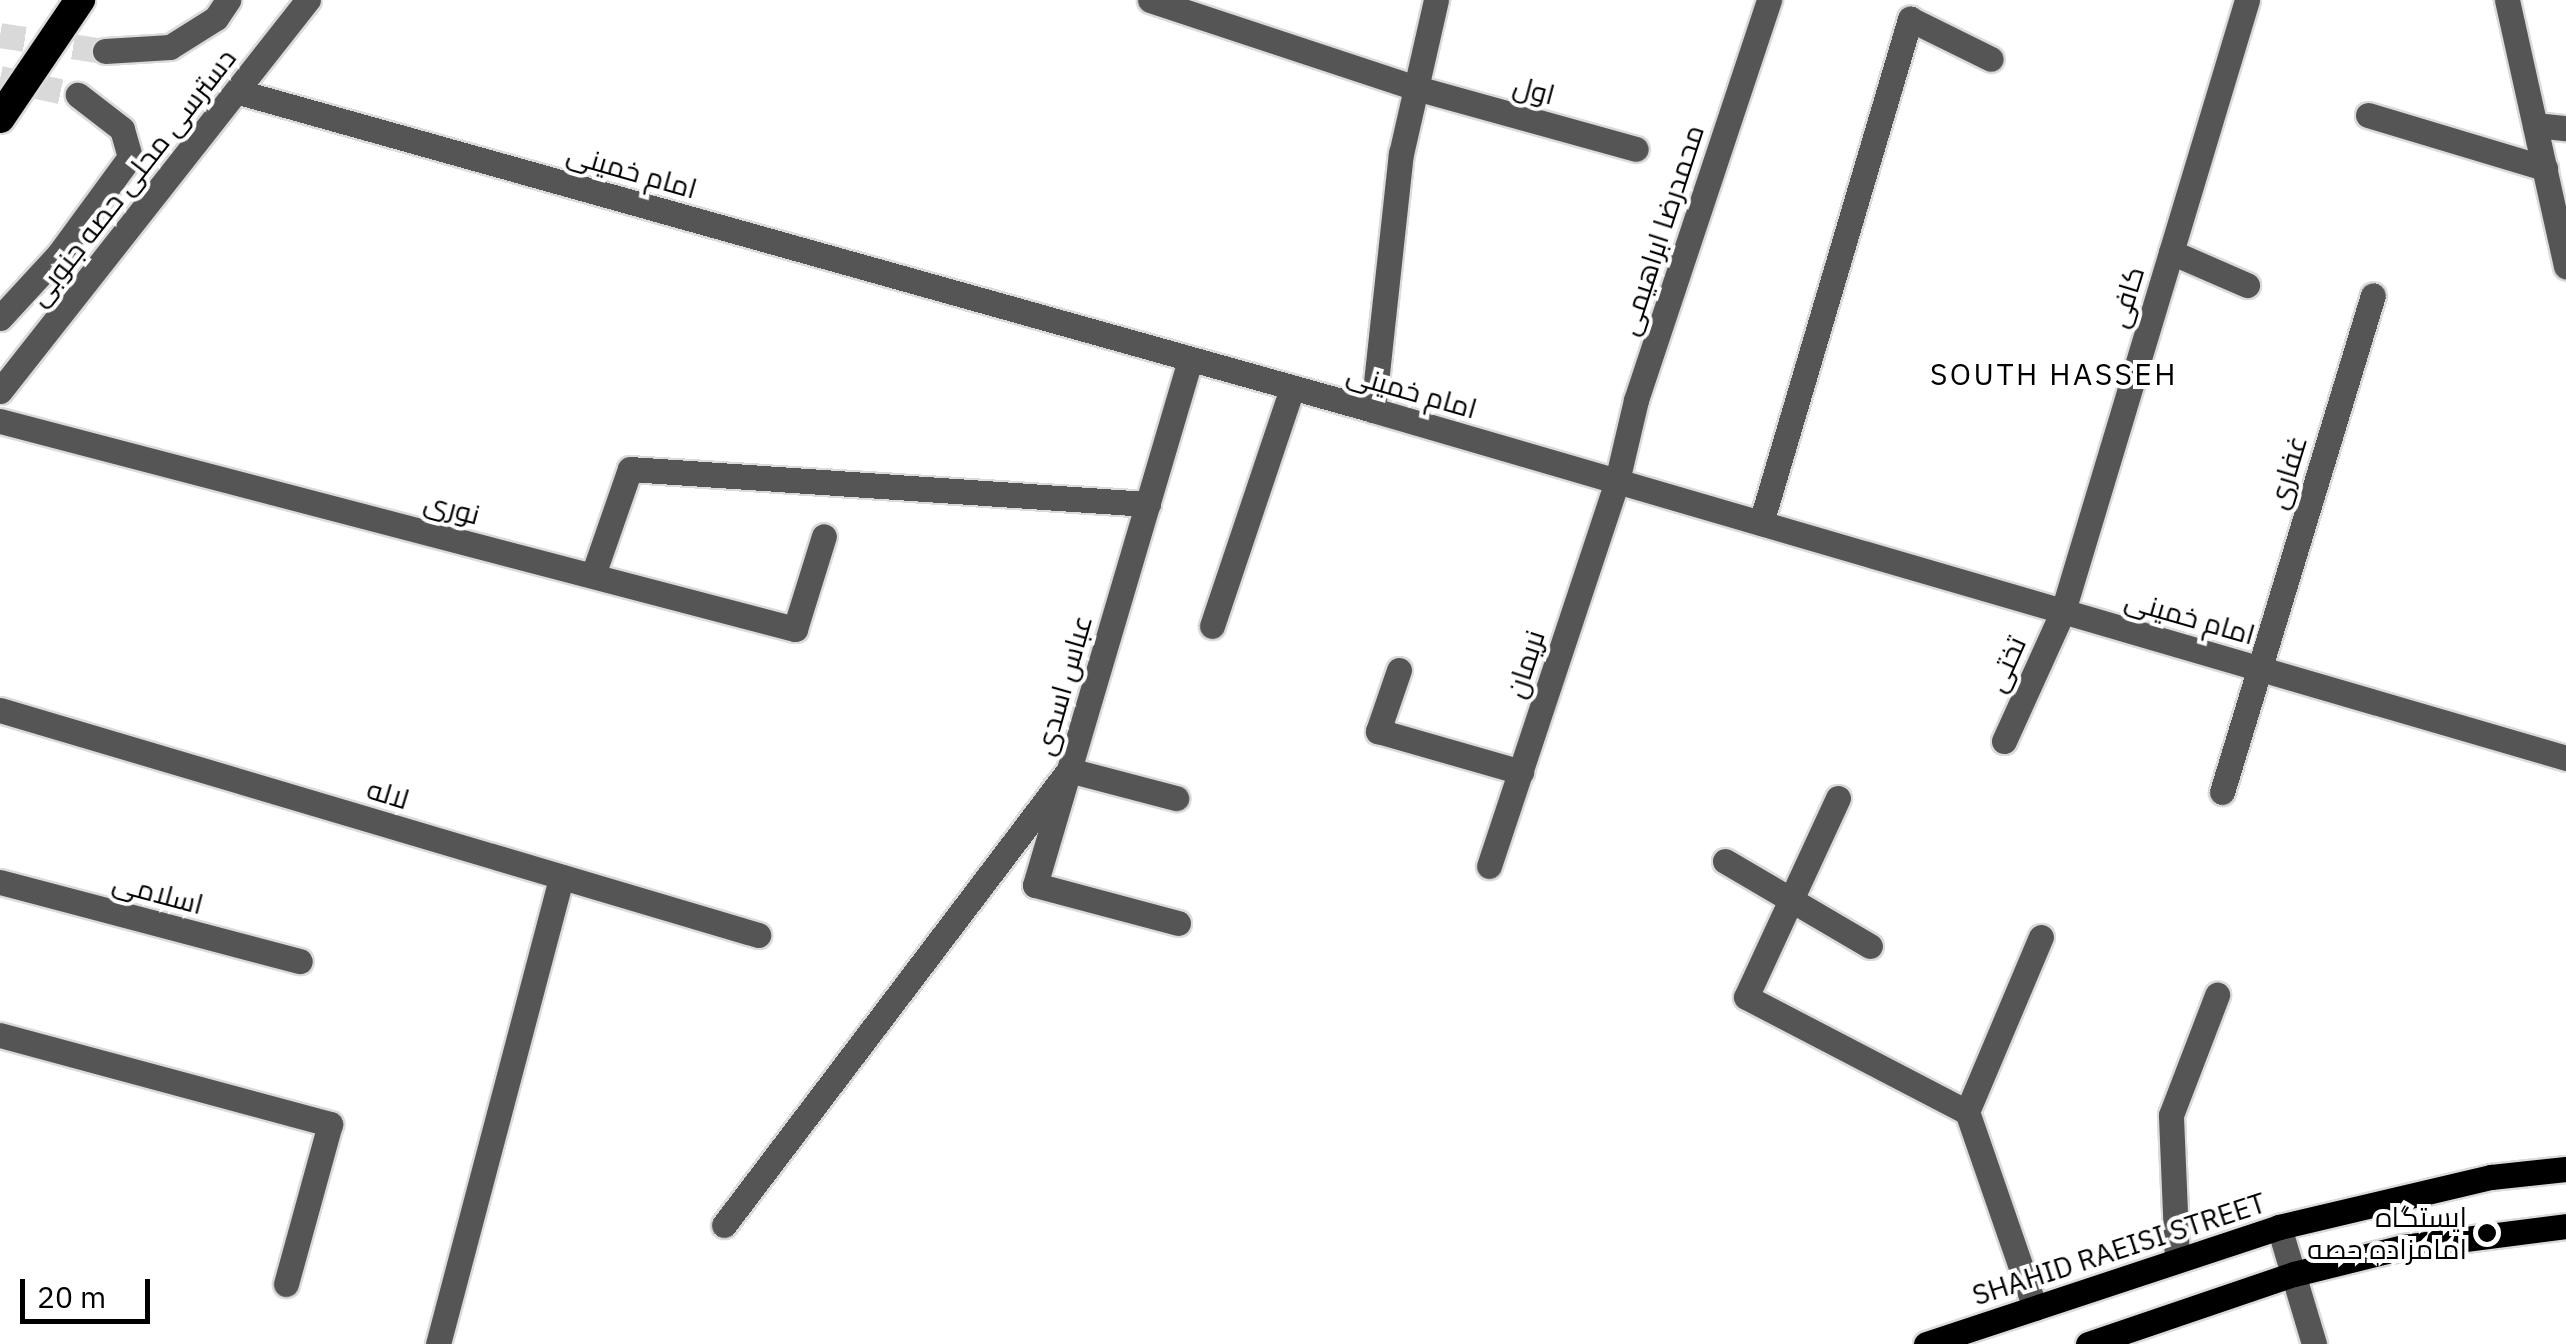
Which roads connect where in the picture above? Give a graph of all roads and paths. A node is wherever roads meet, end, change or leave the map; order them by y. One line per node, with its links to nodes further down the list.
1 (80, 0): 15 (highway)
2 (228, 0): 9 (street)
3 (308, 0): 12 (street, دسترسی محلی حصه جنوبی)
4 (1150, 0): 11 (street, اول)
5 (1436, 0): 11 (street)
6 (1768, 0): 31 (street, محمدرضا ابراهیمی)
7 (2247, 0): 21 (street, کافی)
8 (2507, 0): 16 (street)
9 (105, 51)
10 (1991, 59): 33 (street)
11 (1416, 88): 18 (street, اول); 29 (street)
12 (239, 92): 26 (street, امام خمینی); 28 (street, دسترسی محلی حصه جنوبی)
13 (78, 95): 25 (street)
14 (2368, 115): 19 (street)
15 (0, 118)
16 (2535, 125): 17 (street); 19 (street)
17 (2566, 128)
18 (1636, 149)
19 (2545, 168): 20 (street)
20 (2562, 223): 22 (street)
21 (2171, 252): 23 (street); 36 (street, کافی)
22 (2566, 267)
23 (2247, 285)
24 (2373, 295): 38 (street, غفاری)
25 (0, 318)
26 (1190, 360): 27 (street, امام خمینی); 32 (street, عباس اسدی)
27 (1292, 388): 29 (street, امام خمینی); 37 (street)
28 (0, 391)
29 (1373, 410): 31 (street, امام خمینی)
30 (0, 421): 35 (street, نوری)
31 (1617, 481): 33 (street, امام خمینی); 44 (street, نریمان)
32 (1148, 504): 35 (street); 43 (street, عباس اسدی)
33 (1761, 523): 36 (street, امام خمینی)
34 (824, 536): 35 (street, نوری)
35 (593, 575)
36 (2063, 611): 38 (street, امام خمینی); 41 (street, تختی)
37 (1212, 626)
38 (2257, 668): 42 (street, امام خمینی); 45 (street, غفاری)
39 (1399, 670): 44 (street)
40 (0, 710): 50 (street, لاله)
41 (2004, 742)
42 (2566, 758)
43 (1070, 770): 46 (street); 53 (street, عباس اسدی); 62 (street)
44 (1520, 772): 49 (street, نریمان)
45 (2222, 792)
46 (1176, 798)
47 (1838, 798): 52 (street)
48 (1725, 861): 52 (street)
49 (1489, 866)
50 (562, 877): 54 (street, لاله); 69 (street)
51 (0, 882): 57 (street, اسلامی)
52 (1791, 900): 56 (street); 60 (street)
53 (1178, 922)
54 (758, 936)
55 (2041, 937): 60 (street)
56 (1870, 946)
57 (300, 961)
58 (2217, 995): 65 (street)
59 (0, 1035): 67 (street)
60 (1967, 1112): 68 (street)
61 (2566, 1168): 64 (main road, SHAHID RAEISI STREET)
62 (724, 1225)
63 (2566, 1226): 66 (main road)
64 (2279, 1227): 65 (main road, SHAHID RAEISI STREET); 66 (street)
65 (2177, 1260): 68 (main road, SHAHID RAEISI STREET)
66 (2294, 1274): 71 (main road); 72 (street)
67 (286, 1284)
68 (2035, 1308): 70 (main road, SHAHID RAEISI STREET)
69 (438, 1344)
70 (1926, 1344)
71 (2088, 1344)
72 (2314, 1344)

